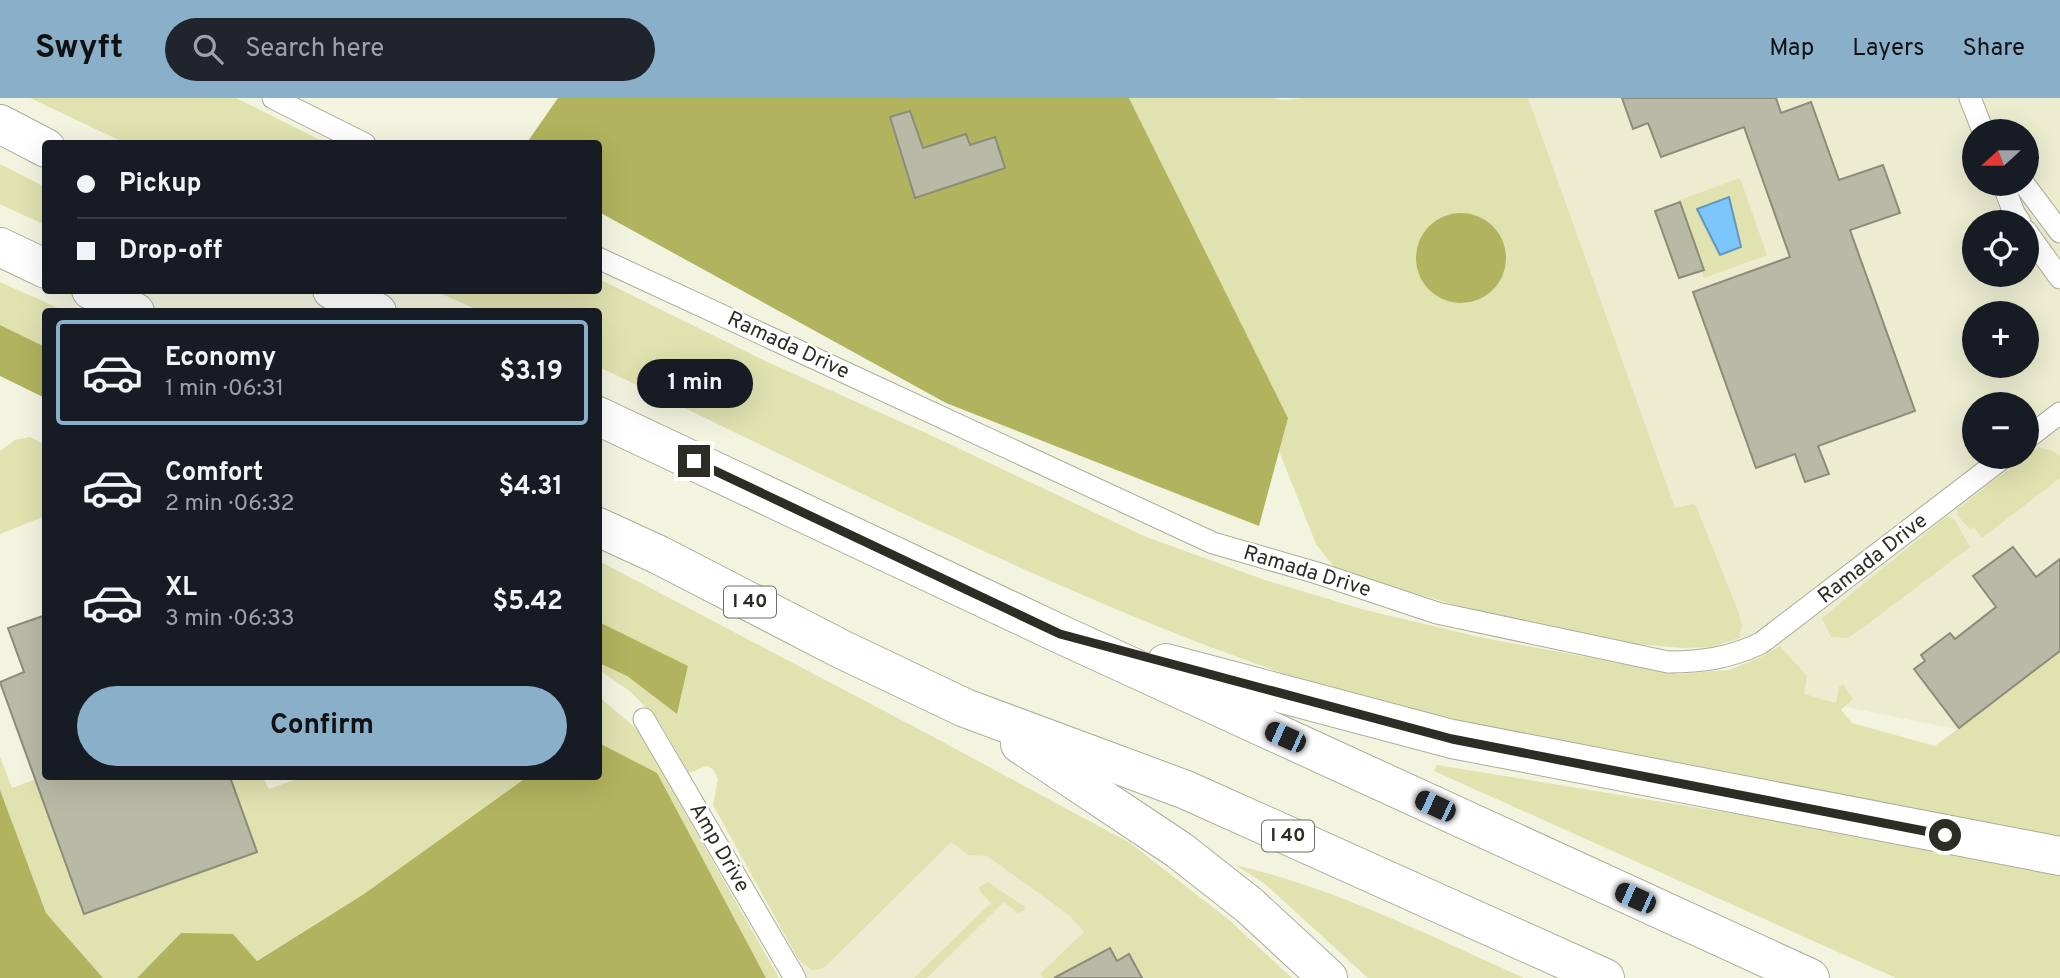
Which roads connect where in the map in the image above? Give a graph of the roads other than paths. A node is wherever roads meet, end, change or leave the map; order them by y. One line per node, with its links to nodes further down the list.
1 (273, 98): 5 (street)
2 (1970, 98): 3 (street)
3 (1978, 119)
4 (0, 124): 6 (highway)
5 (357, 140)
6 (42, 146)
7 (2033, 196): 8 (street)
8 (2060, 232)
9 (0, 247): 12 (highway)
10 (2039, 249): 13 (street)
11 (602, 260): 21 (street, Ramada Drive)
12 (42, 266)
13 (2060, 278)
14 (99, 294): 16 (highway)
15 (340, 294): 17 (highway)
16 (127, 308)
17 (369, 308)
18 (2060, 413): 20 (street)
19 (602, 418): 23 (highway)
20 (2039, 429)
21 (1988, 469)
22 (602, 529): 24 (highway, I 40)
23 (1060, 634): 26 (highway); 30 (highway)
24 (965, 708): 28 (highway); 29 (highway, I 40)
25 (644, 719): 27 (street, Amp Drive)
26 (2060, 856)
27 (794, 978)
28 (1328, 978)
29 (1605, 978)
30 (1810, 978)

